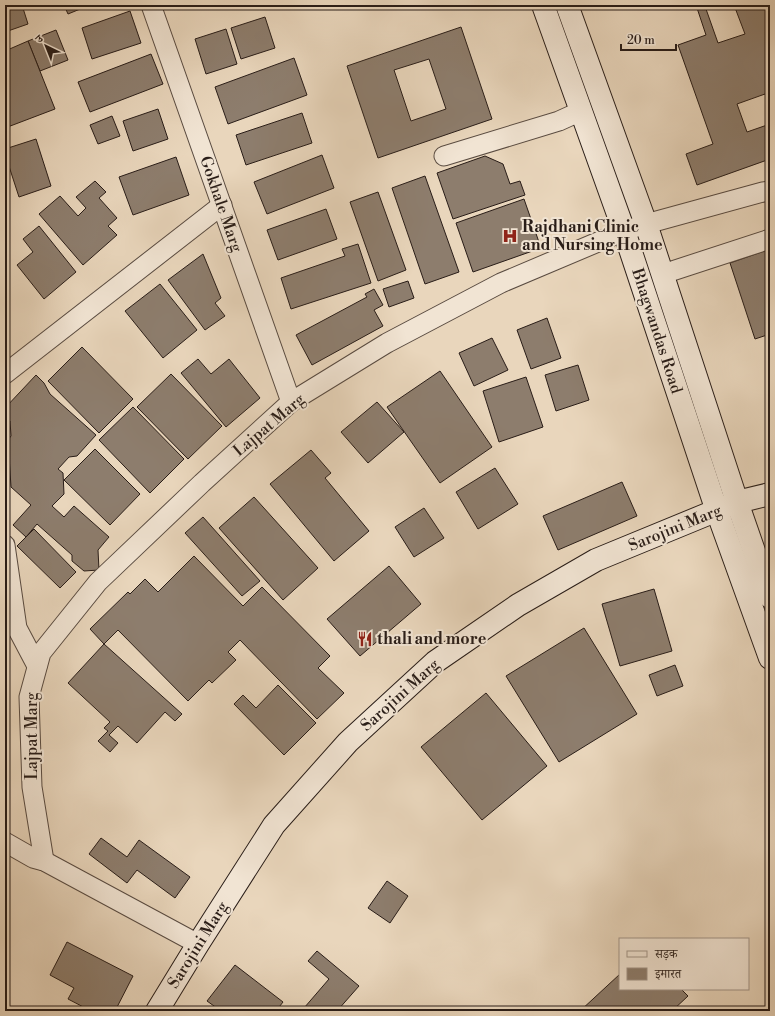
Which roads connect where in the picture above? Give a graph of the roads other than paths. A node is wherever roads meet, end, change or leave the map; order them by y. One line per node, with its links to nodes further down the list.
1 (151, 5): 7 (street, Gokhale Marg)
2 (543, 5): 4 (street, Bhagwandas Road)
3 (567, 5): 8 (street, Bhagwandas Road)
4 (581, 111): 5 (street); 9 (street, Bhagwandas Road)
5 (444, 156)
6 (770, 191): 8 (street, Lajpat Marg)
7 (222, 205): 12 (street); 13 (street, Gokhale Marg)
8 (646, 224): 9 (street, Lajpat Marg); 11 (street, Bhagwandas Road)
9 (624, 231): 13 (street, Lajpat Marg); 16 (street, Bhagwandas Road)
10 (770, 239): 11 (street)
11 (662, 274): 15 (street, Bhagwandas Road)
12 (5, 374)
13 (291, 402): 20 (street, Lajpat Marg)
14 (770, 494): 15 (street, Sarojini Marg)
15 (736, 502): 16 (street, Sarojini Marg); 18 (street, Bhagwandas Road)
16 (717, 511): 19 (street, Bhagwandas Road); 23 (street, Sarojini Marg)
17 (5, 545): 20 (street)
18 (770, 597)
19 (770, 658)
20 (37, 666): 22 (street, Lajpat Marg)
21 (5, 842): 22 (street)
22 (38, 859): 23 (street)
23 (198, 944): 24 (street, Sarojini Marg)
24 (157, 1011)

